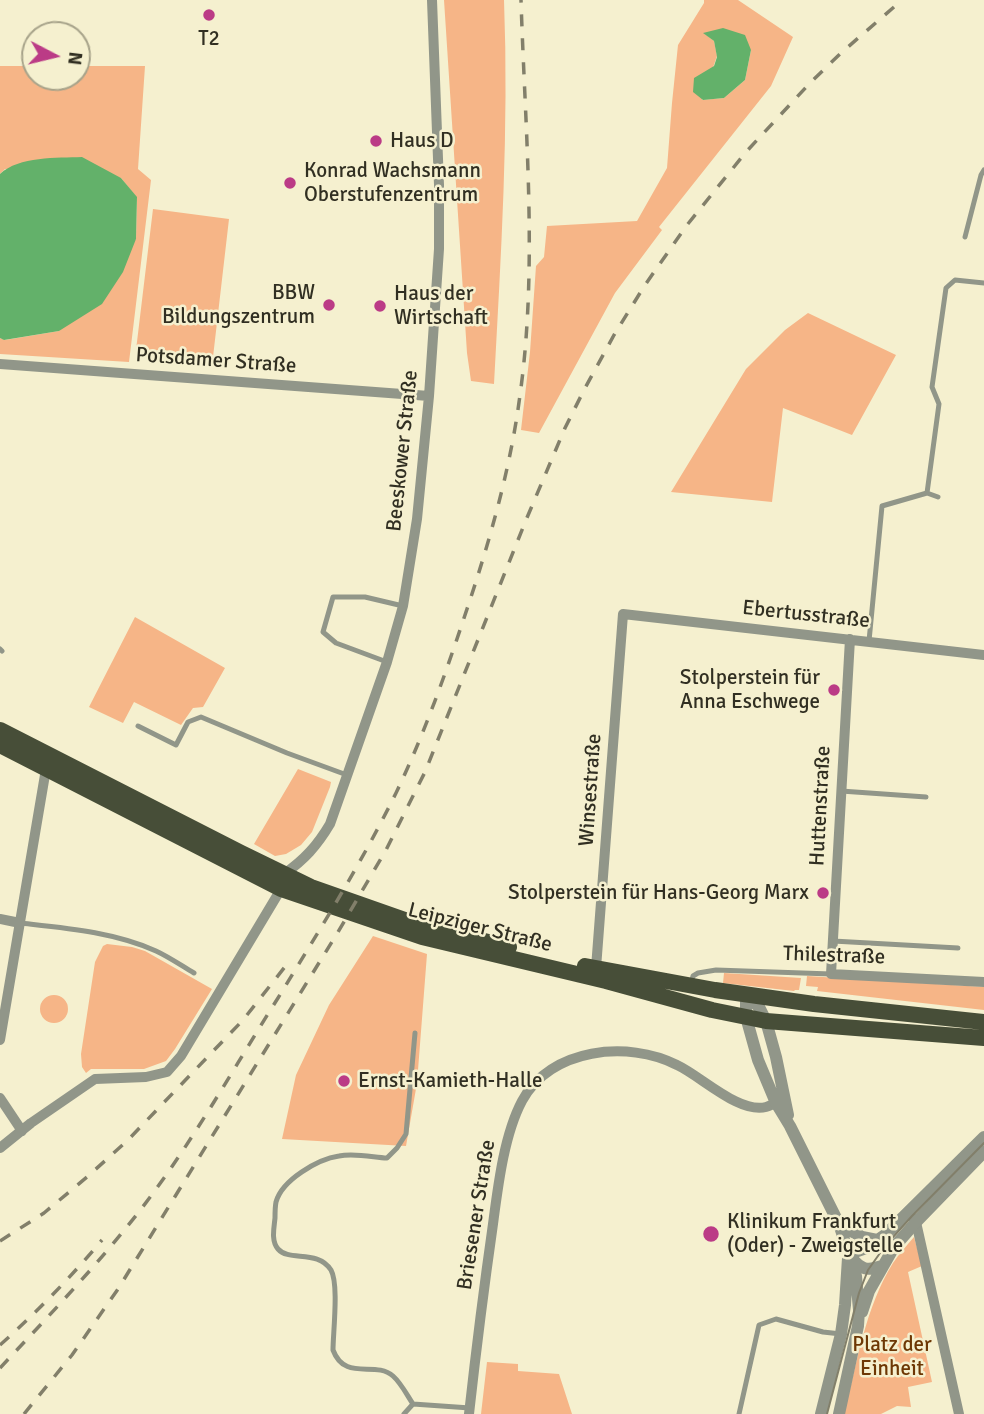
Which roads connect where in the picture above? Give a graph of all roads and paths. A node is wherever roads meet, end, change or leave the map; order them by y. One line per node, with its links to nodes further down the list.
1 (432, 0): 6 (street, Beeskower Straße)
2 (984, 170): 3 (lane)
3 (965, 237)
4 (984, 283): 7 (lane)
5 (0, 363): 6 (street, Potsdamer Straße)
6 (429, 396): 9 (street, Beeskower Straße)
7 (927, 493): 8 (lane); 12 (lane)
8 (938, 497)
9 (403, 606): 14 (street, Beeskower Straße); 14 (lane)
10 (623, 614): 11 (street, Ebertusstraße); 27 (street, Winsestraße)
11 (850, 639): 12 (street, Ebertusstraße); 20 (street, Huttenstraße)
12 (869, 642): 13 (street, Ebertusstraße)
13 (984, 655)
14 (387, 662): 19 (street, Beeskower Straße)
15 (138, 726): 19 (lane)
16 (0, 730): 18 (main road, Leipziger Straße)
17 (0, 745): 18 (main road, Leipziger Straße)
18 (48, 761): 22 (main road, Leipziger Straße); 24 (street)
19 (346, 775): 22 (street, Beeskower Straße)
20 (841, 791): 21 (lane); 25 (street, Huttenstraße)
21 (926, 797)
22 (283, 881): 27 (main road, Leipziger Straße); 33 (main road, Leipziger Straße); 42 (street, Beeskower Straße)
23 (0, 919): 24 (street)
24 (20, 923): 28 (lane); 38 (street)
25 (833, 941): 26 (lane); 29 (street, Huttenstraße)
26 (958, 948)
27 (596, 968): 31 (main road, Leipziger Straße)
28 (194, 973)
29 (831, 974): 30 (street, Thilestraße); 31 (lane, Thilestraße)
30 (984, 982)
31 (691, 985): 32 (main road, Leipziger Straße)
32 (746, 995): 33 (street); 34 (street); 35 (main road, Leipziger Straße)
33 (746, 1017): 34 (main road, Leipziger Straße); 40 (street)
34 (766, 1021): 37 (main road, Leipziger Straße); 41 (street)
35 (984, 1022)
36 (415, 1033): 53 (lane)
37 (984, 1038)
38 (0, 1040)
39 (0, 1097): 42 (street)
40 (776, 1103): 41 (street); 54 (street, Briesener Straße)
41 (790, 1126): 47 (street)
42 (22, 1131): 44 (street)
43 (984, 1137): 46 (street)
44 (0, 1148)
45 (984, 1153): 46 (street)
46 (912, 1217): 48 (street); 50 (street); 59 (street)
47 (839, 1224): 48 (street); 49 (street)
48 (877, 1240): 49 (street)
49 (849, 1254): 50 (street); 51 (street); 52 (street)
50 (882, 1266): 51 (street)
51 (858, 1326): 58 (street)
52 (841, 1334): 56 (lane); 57 (street)
53 (413, 1404): 54 (lane); 55 (lane)
54 (469, 1411)
55 (404, 1414)
56 (738, 1414)
57 (821, 1414)
58 (839, 1414)
59 (959, 1414)

